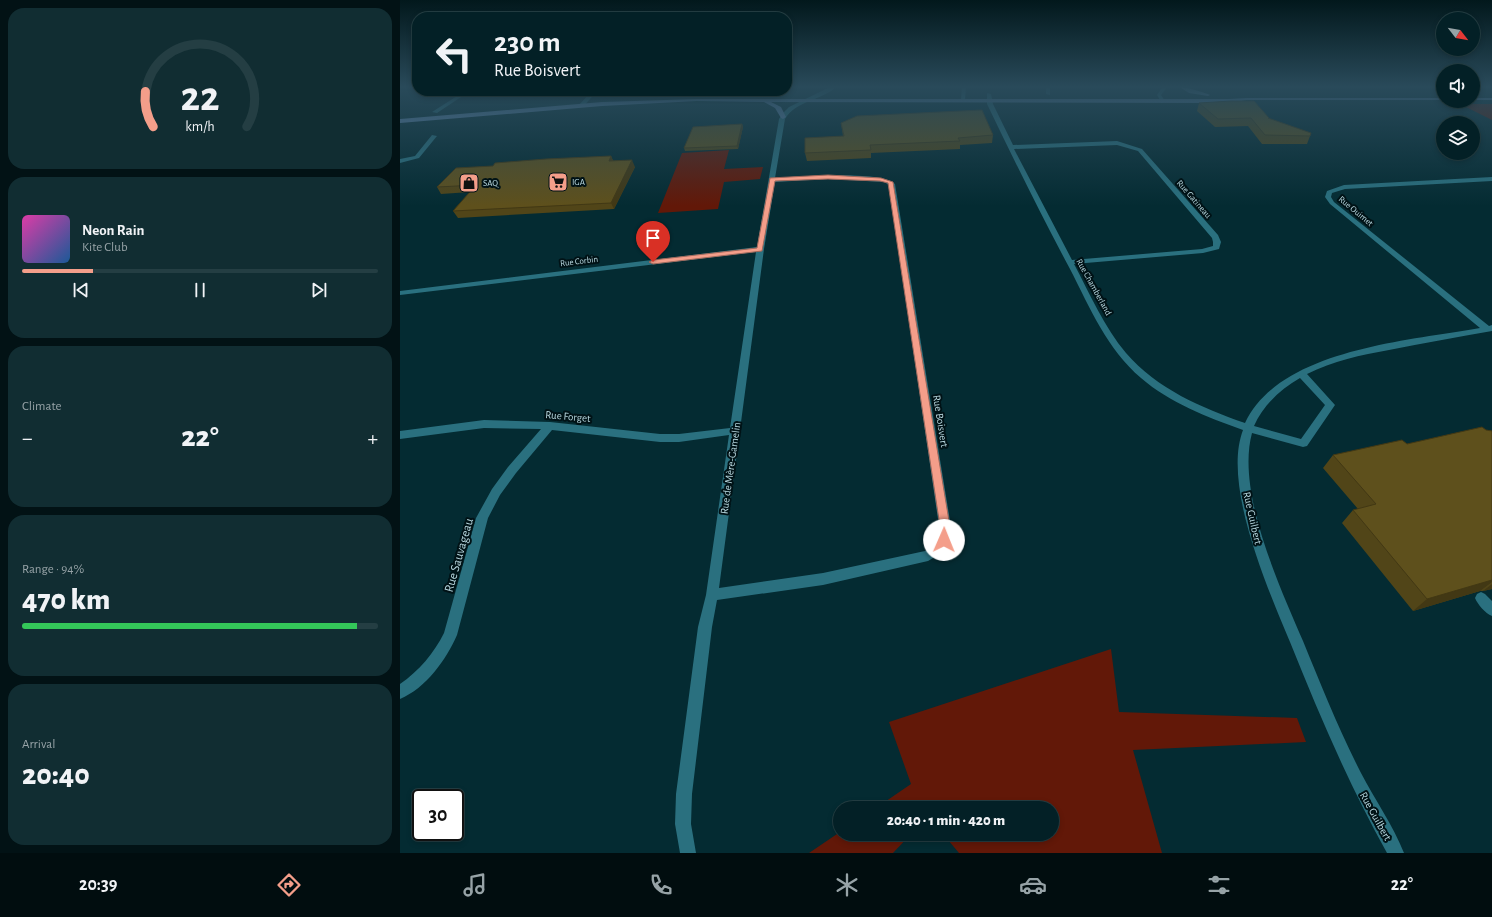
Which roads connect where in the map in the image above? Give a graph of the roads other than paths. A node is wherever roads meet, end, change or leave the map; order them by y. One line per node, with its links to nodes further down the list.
1 (781, 126): 7 (street, Rue de Mère-Gamelin)
2 (1001, 126): 4 (street, Rue Chamberland)
3 (434, 136): 5 (street)
4 (1011, 146): 9 (street, Rue Chamberland); 9 (street, Rue Gatineau)
5 (400, 161)
6 (1492, 179): 11 (street, Rue Ouimet)
7 (772, 180): 8 (street, Rue de Mère-Gamelin); 17 (street, Rue Boisvert)
8 (760, 249): 10 (street, Rue Corbin); 15 (street, Rue de Mère-Gamelin)
9 (1069, 262): 14 (street, Rue Chamberland)
10 (400, 293)
11 (1489, 328): 12 (street, Rue Guilbert)
12 (1301, 373): 14 (street, Rue Guilbert); 14 (street, Rue Chamberland)
13 (550, 426): 15 (street, Rue Forget); 16 (street, Rue Forget); 20 (street, Rue Sauvageau)
14 (1248, 429): 22 (street, Rue Guilbert)
15 (734, 431): 17 (street, Rue de Mère-Gamelin)
16 (400, 435)
17 (712, 595): 21 (street, Rue de Mère-Gamelin)
18 (1481, 598): 19 (street)
19 (1492, 610)
20 (400, 692)
21 (688, 853)
22 (1396, 853)

